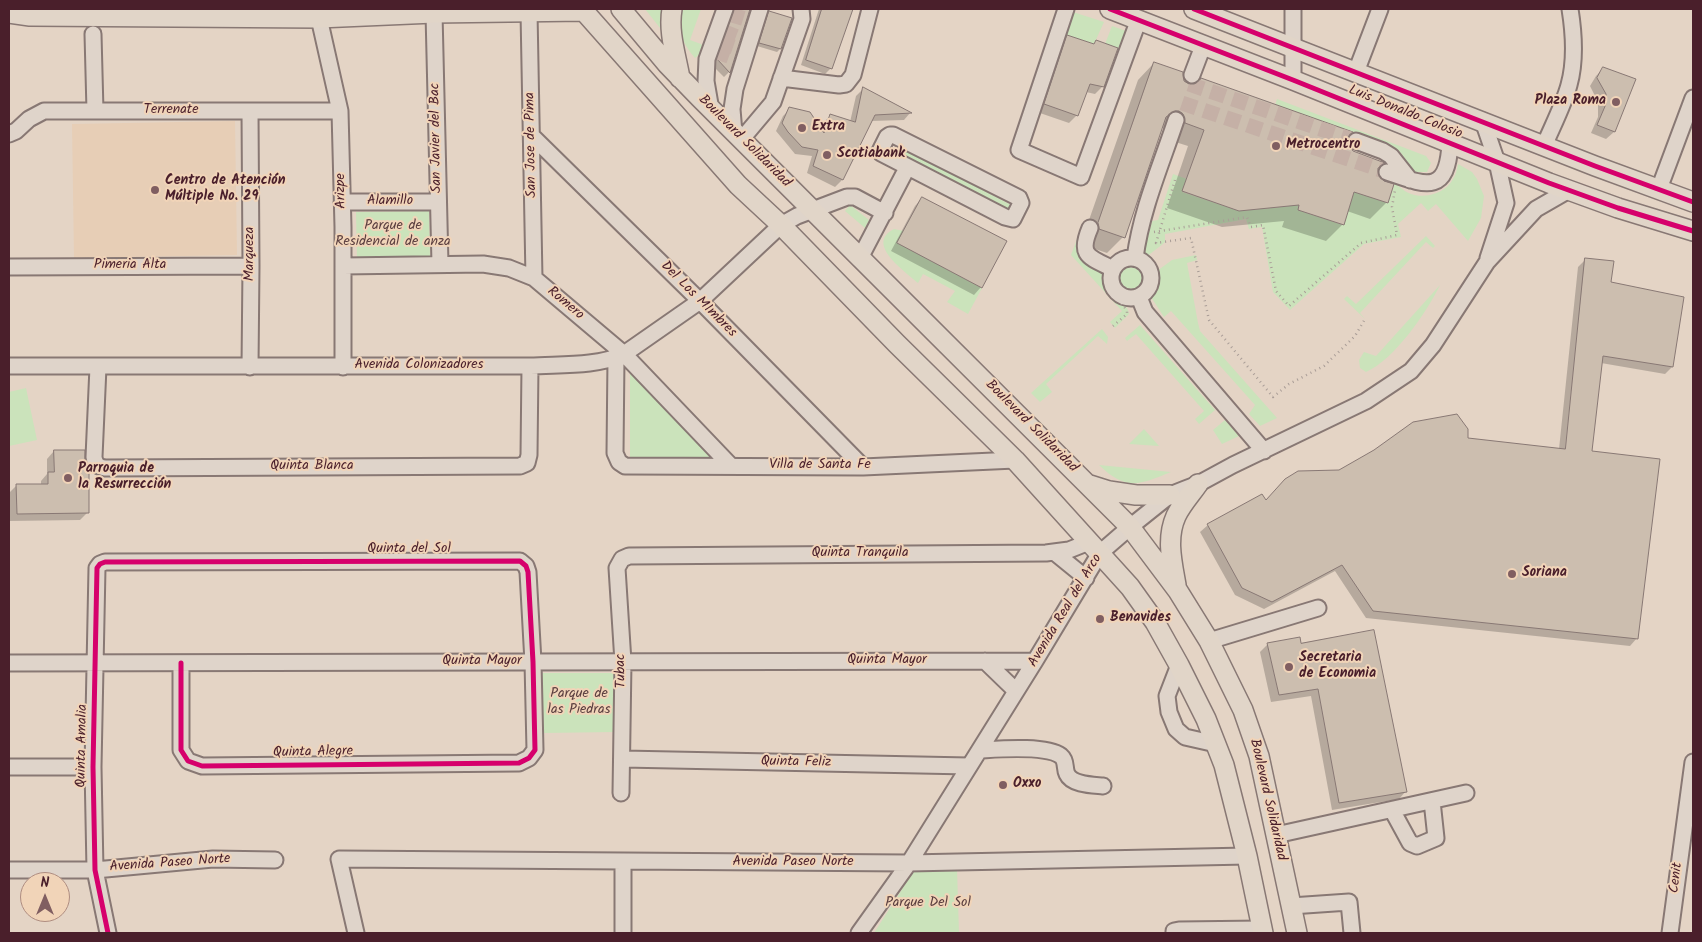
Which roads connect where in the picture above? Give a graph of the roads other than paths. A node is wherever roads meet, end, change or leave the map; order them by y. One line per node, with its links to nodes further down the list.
1 (621, 9): 24 (main road, Boulevard Solidaridad)
2 (672, 9): 24 (main road)
3 (801, 9): 25 (street)
4 (870, 9): 25 (street)
5 (1066, 9): 16 (street)
6 (1110, 9): 16 (main road, Luis Donaldo Colosio)
7 (1194, 9): 21 (main road, Luis Donaldo Colosio)
8 (1293, 9): 21 (street)
9 (1380, 9): 22 (street)
10 (1570, 9): 39 (street)
11 (582, 10): 12 (main road); 51 (main road)
12 (529, 12): 13 (main road); 35 (street, San Jose de Pima)
13 (434, 13): 15 (main road); 47 (street, San Javier del Bac)
14 (9, 14): 15 (main road)
15 (319, 18): 28 (street, Arizpe)
16 (1139, 19): 20 (main road, Luis Donaldo Colosio)
17 (720, 29): 29 (street)
18 (93, 34): 30 (street)
19 (749, 34): 36 (street)
20 (1203, 46): 23 (street); 26 (main road, Luis Donaldo Colosio)
21 (1292, 47): 22 (main road, Luis Donaldo Colosio); 26 (street)
22 (1356, 72): 33 (main road, Luis Donaldo Colosio)
23 (1192, 75)
24 (680, 78): 29 (main road, Boulevard Solidaridad)
25 (782, 78): 36 (street)
26 (1293, 80): 38 (main road, Luis Donaldo Colosio)
27 (1693, 98): 44 (street)
28 (340, 110): 31 (street, Terrenate); 46 (street, Arizpe)
29 (711, 110): 36 (main road, Boulevard Solidaridad)
30 (95, 111): 31 (street, Terrenate); 34 (street, Terrenate)
31 (250, 111): 58 (street, Marqueza)
32 (1176, 120): 55 (street)
33 (1483, 122): 39 (main road, Luis Donaldo Colosio); 40 (street, Avenida Real del Arco)
34 (9, 134)
35 (531, 134): 62 (street, San Jose de Pima); 64 (street, Del Los MImbres)
36 (738, 136): 49 (main road, Boulevard Solidaridad)
37 (1356, 141): 43 (street)
38 (1450, 144): 40 (main road, Luis Donaldo Colosio); 43 (street)
39 (1544, 146): 44 (main road, Luis Donaldo Colosio)
40 (1497, 162): 45 (main road, Luis Donaldo Colosio); 56 (street, Avenida Real del Arco)
41 (907, 168): 41 (street); 50 (street)
42 (1387, 172): 43 (street)
43 (1403, 182)
44 (1659, 189): 48 (main road, Luis Donaldo Colosio)
45 (1569, 190): 53 (main road, Luis Donaldo Colosio); 56 (street, Avenida Real del Arco)
46 (342, 202): 47 (street, Alamillo); 59 (street, Arizpe)
47 (438, 202): 57 (street, San Javier del Bac)
48 (1693, 202)
49 (812, 211): 50 (street, Avenida Colonizadores); 51 (street, Avenida Colonizadores); 54 (main road, Boulevard Solidaridad)
50 (885, 213): 54 (street)
51 (781, 225): 64 (street, Avenida Colonizadores); 72 (main road)
52 (1090, 228): 61 (street)
53 (1693, 231)
54 (860, 258): 76 (main road, Boulevard Solidaridad)
55 (1135, 258): 61 (street); 63 (street)
56 (1487, 262): 71 (street, Avenida Real del Arco)
57 (440, 264): 59 (street, Romero); 62 (street, Romero)
58 (251, 266): 60 (street, Pimeria Alta); 69 (street, Marqueza)
59 (343, 266): 70 (street, Arizpe)
60 (9, 267)
61 (1110, 268): 63 (street)
62 (534, 278): 65 (street, Romero)
63 (1139, 297): 71 (street)
64 (700, 301): 65 (street, Avenida Colonizadores); 74 (street, Del Los MImbres)
65 (620, 356): 67 (street, Avenida Colonizadores); 73 (street, Romero); 73 (street, Villa de Santa Fe)
66 (9, 366): 68 (street, Avenida Colonizadores)
67 (530, 366): 68 (street, Quinta Blanca); 70 (street, Avenida Colonizadores)
68 (98, 367): 69 (street, Avenida Colonizadores)
69 (250, 367): 70 (street, Avenida Colonizadores)
70 (343, 367)
71 (1264, 451): 75 (street, Avenida Real del Arco)
72 (1015, 460): 74 (street, Villa de Santa Fe); 79 (main road)
73 (731, 466): 74 (street, Villa de Santa Fe)
74 (863, 467)
75 (1198, 484): 77 (street, Avenida Real del Arco); 84 (main road)
76 (1088, 485): 77 (main road); 78 (main road, Boulevard Solidaridad)
77 (1170, 495): 78 (street, Avenida Real del Arco)
78 (1130, 527): 79 (street, Avenida Real del Arco); 84 (main road, Boulevard Solidaridad)
79 (1095, 547): 80 (street, Quinta Tranquila); 83 (street, Avenida Real del Arco); 94 (main road)
80 (1054, 552): 81 (street, Quinta Tranquila); 83 (street)
81 (630, 556): 90 (street, Tubac)
82 (105, 562): 89 (street, Quinta del Sol); 92 (street, Quinta Amalia)
83 (1086, 578): 88 (street, Avenida Real del Arco)
84 (1178, 591): 86 (main road, Boulevard Solidaridad)
85 (1318, 608): 86 (street)
86 (1210, 641): 109 (main road, Boulevard Solidaridad)
87 (985, 661): 88 (street, Quinta Mayor); 90 (street, Quinta Mayor); 95 (street)
88 (1035, 661): 95 (street, Avenida Real del Arco)
89 (533, 662): 90 (street, Quinta Mayor); 93 (street, Quinta Mayor); 97 (street, Quinta del Sol)
90 (623, 662): 99 (street, Tubac)
91 (9, 663): 92 (street, Quinta Mayor)
92 (96, 663): 93 (street, Quinta Mayor); 103 (street, Quinta Amalia)
93 (181, 663): 97 (street, Quinta Alegre)
94 (1179, 666): 96 (main road); 96 (street)
95 (1016, 692): 98 (street, Avenida Real del Arco)
96 (1216, 744): 110 (main road)
97 (534, 750)
98 (980, 750): 101 (street, Avenida Real del Arco); 104 (street)
99 (623, 759): 101 (street, Quinta Feliz); 105 (street, Tubac)
100 (1693, 762): 114 (street, Cenit)
101 (969, 766): 113 (street, Avenida Real del Arco)
102 (9, 767): 103 (street)
103 (93, 767): 116 (street, Quinta Amalia)
104 (1103, 786)
105 (622, 792)
106 (1466, 793): 107 (street)
107 (1432, 801): 108 (street); 108 (street)
108 (1392, 810): 109 (street)
109 (1276, 836): 117 (main road, Boulevard Solidaridad)
110 (1247, 856): 113 (street, Avenida Paseo Norte); 118 (main road)
111 (275, 860): 116 (street, Avenida Paseo Norte)
112 (623, 862): 113 (street, Avenida Paseo Norte); 120 (street, Avenida Paseo Norte); 121 (street)
113 (908, 863): 122 (street, Avenida Real del Arco)
114 (1686, 864): 126 (street, Cenit)
115 (9, 870): 116 (street, Avenida Paseo Norte)
116 (95, 870): 119 (street, Quinta Amalia)
117 (1291, 906): 124 (main road, Boulevard Solidaridad); 125 (street)
118 (1262, 931): 123 (street)
119 (108, 933)
120 (356, 933)
121 (623, 933)
122 (859, 933)
123 (1174, 933)
124 (1297, 933)
125 (1352, 933)
126 (1670, 933)

